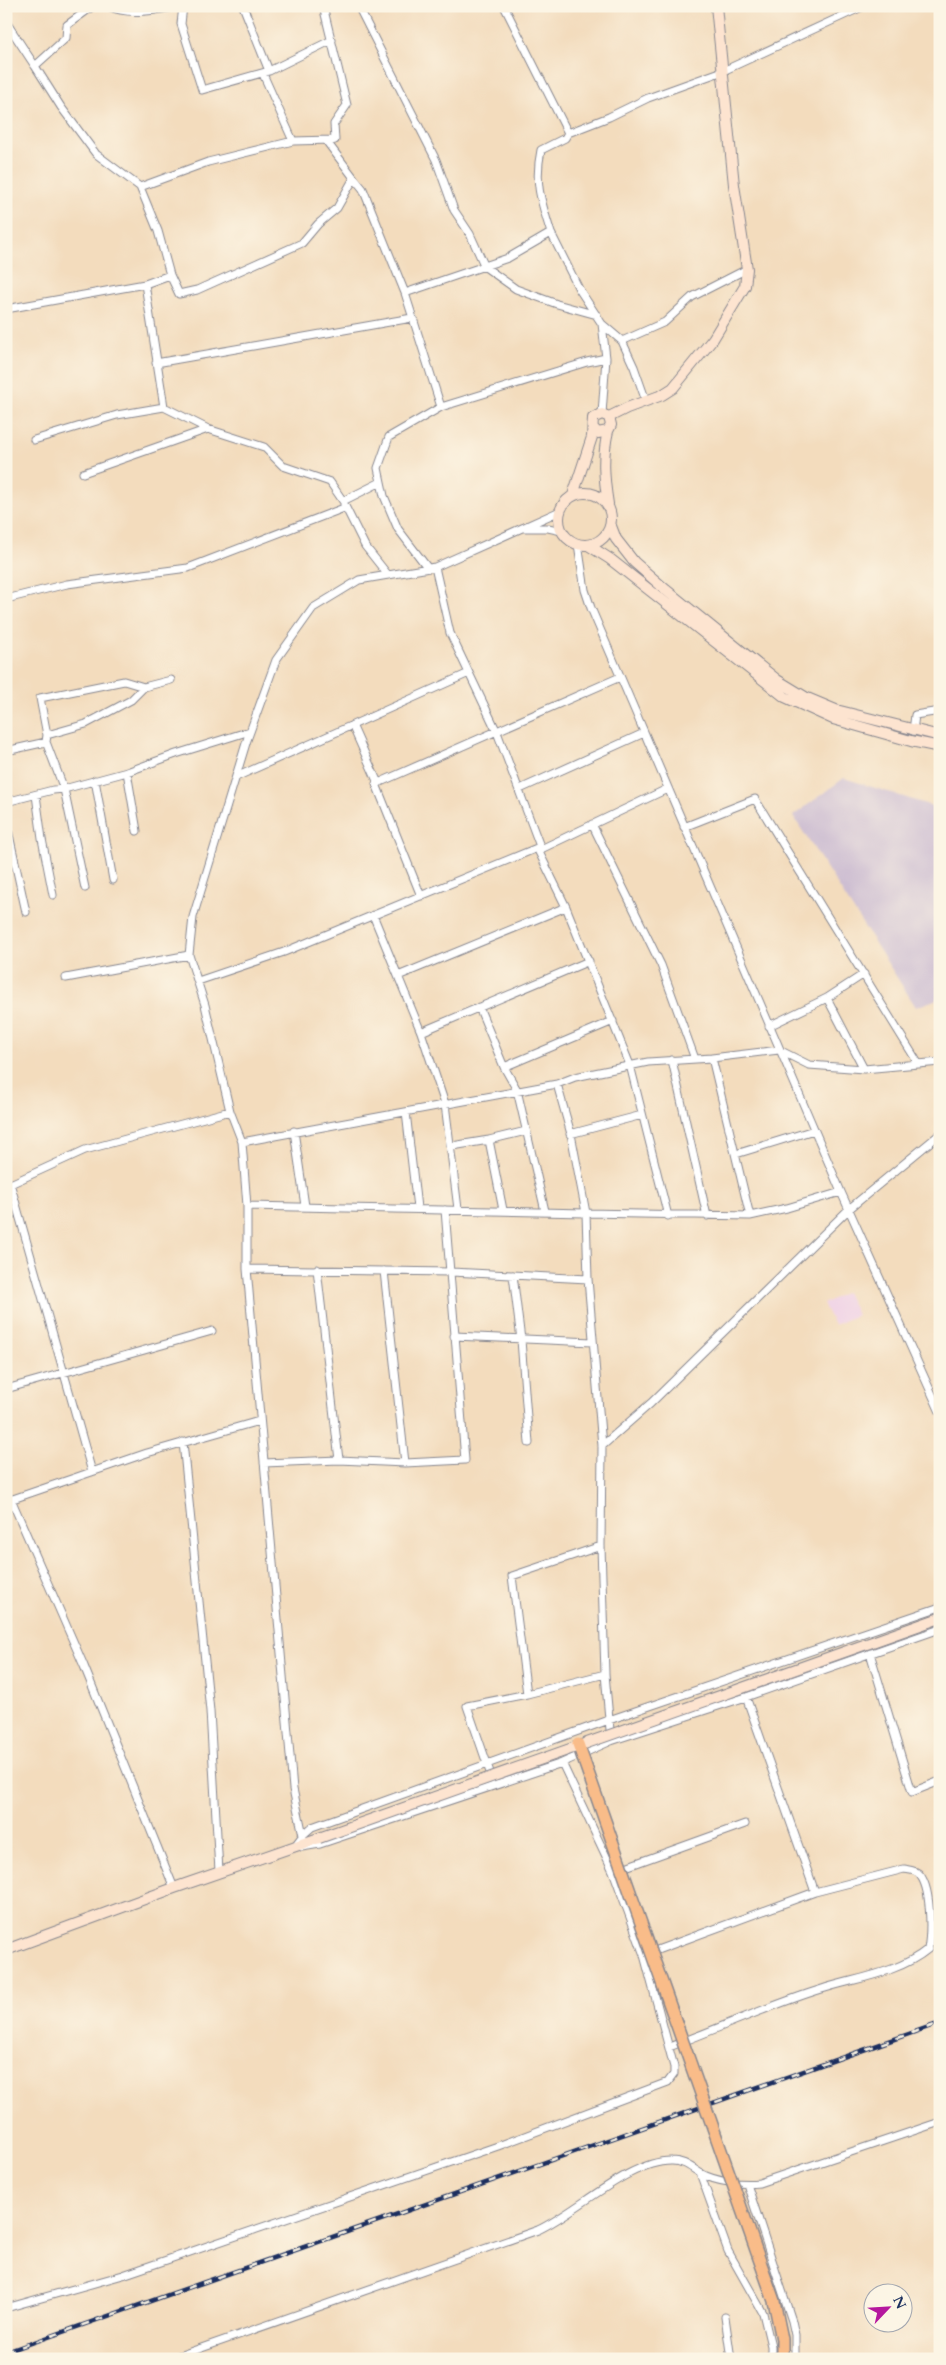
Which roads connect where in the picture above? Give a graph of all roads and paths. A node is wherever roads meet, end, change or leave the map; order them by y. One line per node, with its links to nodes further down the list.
1 (92, 6): 13 (street)
2 (108, 6): 3 (street)
3 (179, 6)
4 (183, 6): 15 (street)
5 (243, 6): 15 (street)
6 (323, 6): 12 (street)
7 (358, 6): 22 (street)
8 (504, 6): 16 (street)
9 (716, 6): 14 (main road)
10 (864, 6): 14 (street)
11 (6, 22): 13 (street)
12 (332, 40): 15 (street); 17 (street)
13 (35, 66): 20 (street)
14 (723, 72): 16 (street); 23 (main road)
15 (266, 73): 18 (street)
16 (568, 133): 21 (street)
17 (335, 140): 18 (street); 19 (street)
18 (293, 141): 20 (street)
19 (354, 178): 24 (street); 26 (street)
20 (140, 187): 24 (street)
21 (551, 232): 22 (street); 28 (street)
22 (485, 267): 26 (street); 28 (street)
23 (746, 269): 31 (street); 34 (main road)
24 (170, 275): 25 (street)
25 (145, 284): 27 (street); 33 (street)
26 (405, 293): 29 (street)
27 (6, 308)
28 (596, 315): 30 (street)
29 (412, 318): 33 (street); 36 (street)
30 (602, 324): 31 (street); 32 (street)
31 (622, 341): 34 (street)
32 (606, 358): 36 (street); 37 (street)
33 (156, 363): 35 (street)
34 (646, 400): 37 (main road)
35 (164, 407): 38 (street); 41 (street)
36 (441, 407): 43 (street)
37 (606, 416): 39 (main road); 40 (main road)
38 (208, 428): 42 (street); 45 (street)
39 (593, 428): 40 (main road); 44 (main road)
40 (608, 431): 46 (main road)
41 (34, 440)
42 (83, 472)
43 (381, 482): 45 (street); 52 (street)
44 (573, 495): 46 (main road); 47 (main road)
45 (344, 505): 54 (street); 55 (street)
46 (608, 506): 48 (main road)
47 (560, 511): 49 (street); 50 (main road)
48 (611, 526): 51 (main road); 62 (main road)
49 (520, 528): 50 (street); 53 (street)
50 (562, 531): 51 (main road)
51 (583, 544): 57 (street); 68 (main road)
52 (427, 567): 53 (street); 54 (street)
53 (435, 567): 56 (street)
54 (388, 574): 63 (street)
55 (6, 599)
56 (469, 673): 61 (street); 64 (street)
57 (620, 677): 64 (street); 65 (street)
58 (172, 680): 59 (street)
59 (144, 687): 67 (street); 67 (street)
60 (940, 711): 62 (street)
61 (352, 725): 71 (street); 73 (street)
62 (913, 731): 66 (main road)
63 (250, 732): 70 (street); 71 (street)
64 (497, 732): 73 (street); 74 (street)
65 (644, 733): 74 (street); 75 (street)
66 (940, 736)
67 (46, 739): 69 (street); 76 (street)
68 (940, 747)
69 (6, 751)
70 (127, 772): 72 (street); 82 (street)
71 (236, 777): 91 (street)
72 (95, 780): 76 (street); 84 (street)
73 (378, 783): 87 (street)
74 (520, 789): 83 (street)
75 (667, 789): 80 (street); 81 (street)
76 (64, 790): 77 (street); 85 (street)
77 (36, 795): 78 (street); 86 (street)
78 (6, 802)
79 (6, 820): 89 (street)
80 (592, 824): 83 (street); 104 (street)
81 (684, 827): 93 (street); 100 (street)
82 (137, 831)
83 (539, 849): 87 (street); 88 (street)
84 (113, 880)
85 (85, 888)
86 (53, 895)
87 (420, 896): 90 (street)
88 (566, 907): 92 (street); 94 (street)
89 (26, 912)
90 (373, 915): 94 (street); 96 (street)
91 (189, 955): 95 (street); 96 (street)
92 (589, 961): 98 (street); 99 (street)
93 (864, 974): 97 (street); 107 (street)
94 (398, 976): 101 (street)
95 (66, 978)
96 (198, 981): 114 (street)
97 (827, 998): 100 (street); 110 (street)
98 (479, 1007): 101 (street); 109 (street)
99 (613, 1020): 108 (street); 109 (street)
100 (769, 1026): 102 (street)
101 (421, 1032): 113 (street)
102 (779, 1050): 103 (street); 110 (street); 117 (street)
103 (712, 1058): 104 (street); 125 (street)
104 (695, 1059): 105 (street)
105 (672, 1060): 108 (street); 138 (street)
106 (940, 1062): 107 (street)
107 (918, 1063): 110 (street)
108 (630, 1065): 111 (street); 116 (street)
109 (504, 1067): 112 (street)
110 (864, 1069)
111 (557, 1084): 112 (street); 120 (street)
112 (517, 1090): 113 (street); 119 (street)
113 (445, 1104): 115 (street); 124 (street)
114 (230, 1112): 123 (street); 126 (street)
115 (406, 1112): 118 (street); 130 (street)
116 (642, 1115): 120 (street); 137 (street)
117 (814, 1130): 125 (street); 127 (street)
118 (294, 1131): 123 (street); 129 (street)
119 (526, 1131): 122 (street); 135 (street)
120 (570, 1134): 136 (street)
121 (940, 1134): 132 (street)
122 (489, 1140): 124 (street); 134 (street)
123 (242, 1142): 128 (street)
124 (452, 1146): 131 (street)
125 (736, 1154): 139 (street)
126 (8, 1184): 150 (street)
127 (841, 1192): 132 (street); 139 (street)
128 (247, 1206): 129 (street); 141 (street)
129 (305, 1206): 130 (street)
130 (417, 1208): 133 (street)
131 (458, 1209): 133 (street); 134 (street)
132 (849, 1209): 152 (street); 156 (street)
133 (445, 1210): 143 (street)
134 (504, 1210): 135 (street)
135 (545, 1211): 136 (street)
136 (586, 1213): 137 (street); 145 (street)
137 (668, 1216): 138 (street)
138 (707, 1216): 139 (street)
139 (750, 1216)
140 (318, 1269): 141 (street); 142 (street); 157 (street)
141 (247, 1270): 153 (street)
142 (384, 1271): 143 (street); 159 (street)
143 (451, 1272): 144 (street); 147 (street)
144 (513, 1275): 145 (street); 148 (street)
145 (588, 1279): 149 (street)
146 (212, 1331): 150 (street)
147 (454, 1336): 148 (street); 159 (street)
148 (521, 1340): 149 (street); 155 (street)
149 (592, 1342): 156 (street)
150 (63, 1372): 151 (street); 160 (street)
151 (6, 1390)
152 (940, 1412)
153 (259, 1421): 154 (street); 158 (street)
154 (183, 1442): 160 (street); 180 (street)
155 (529, 1443)
156 (602, 1446): 162 (street)
157 (339, 1460): 158 (street); 159 (street)
158 (264, 1463): 178 (street)
159 (406, 1463)
160 (92, 1472): 161 (street)
161 (8, 1500): 182 (street)
162 (601, 1546): 167 (street); 168 (street)
163 (940, 1607): 170 (street)
164 (940, 1618): 172 (main road, bridge)
165 (940, 1629): 166 (street)
166 (870, 1653): 169 (street); 175 (street)
167 (605, 1674): 168 (street); 170 (street)
168 (527, 1694): 174 (street)
169 (746, 1697): 171 (street); 183 (street)
170 (609, 1720): 171 (street); 174 (street)
171 (611, 1741): 173 (street)
172 (578, 1744): 179 (main road, bridge); 195 (main road, bridge)
173 (562, 1763): 176 (street); 181 (street)
174 (486, 1765): 176 (street); 178 (street)
175 (940, 1782)
176 (494, 1786): 179 (street)
177 (745, 1824): 181 (street)
178 (303, 1835): 179 (street)
179 (294, 1847): 180 (main road)
180 (219, 1871): 182 (main road)
181 (613, 1871): 185 (street)
182 (174, 1888): 184 (main road)
183 (815, 1892): 185 (street); 186 (street)
184 (6, 1950)
185 (644, 1955): 186 (street)
186 (669, 2048): 190 (street)
187 (940, 2122): 189 (street)
188 (700, 2173): 189 (street); 192 (street); 194 (street)
189 (747, 2184): 196 (street)
190 (6, 2308)
191 (725, 2318): 193 (street)
192 (170, 2359)
193 (731, 2359)
194 (771, 2359)
195 (782, 2359)
196 (795, 2359)

